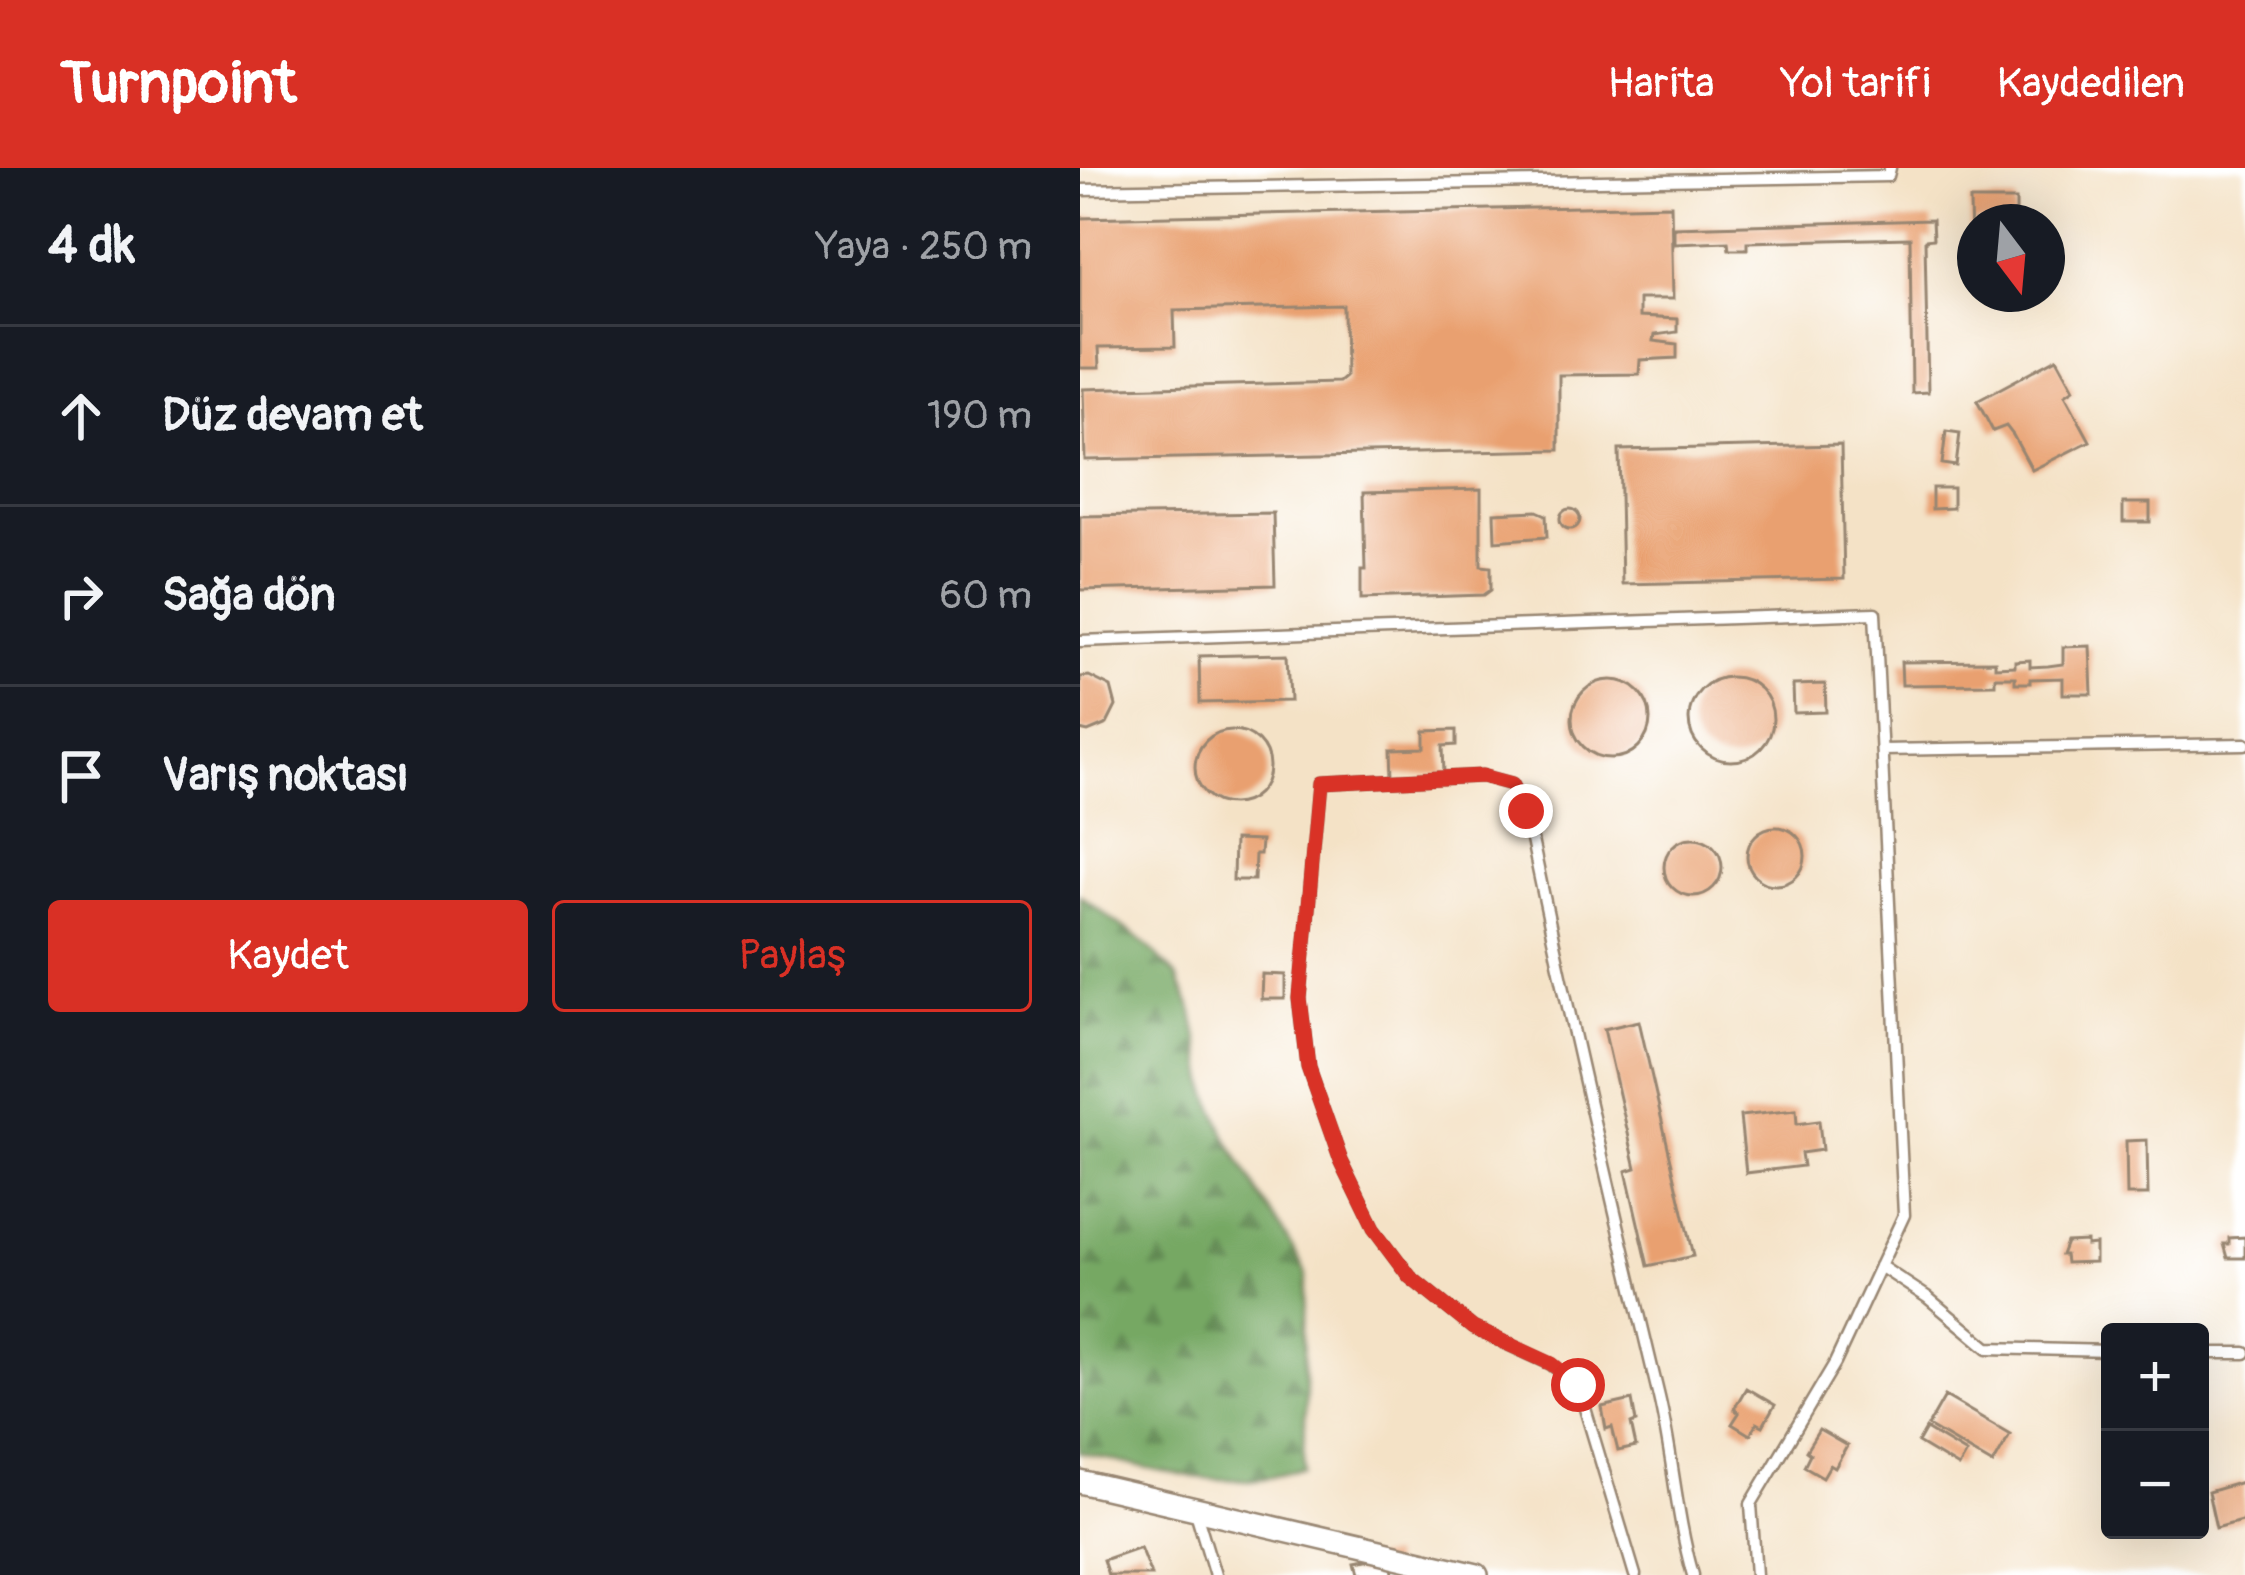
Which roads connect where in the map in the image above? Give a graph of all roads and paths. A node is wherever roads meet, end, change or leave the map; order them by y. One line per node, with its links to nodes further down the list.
1 (1890, 168): 2 (lane)
2 (1080, 190)
3 (1080, 640): 5 (lane)
4 (2245, 745): 5 (lane)
5 (1882, 750): 6 (lane)
6 (1880, 1266): 7 (lane); 16 (lane)
7 (2101, 1351)
8 (2209, 1353): 9 (lane)
9 (2245, 1354)
10 (1080, 1482): 11 (street)
11 (1196, 1509): 12 (lane); 13 (street)
12 (1215, 1575)
13 (1477, 1575)
14 (1635, 1575): 15 (lane)
15 (1694, 1575)
16 (1756, 1575)

